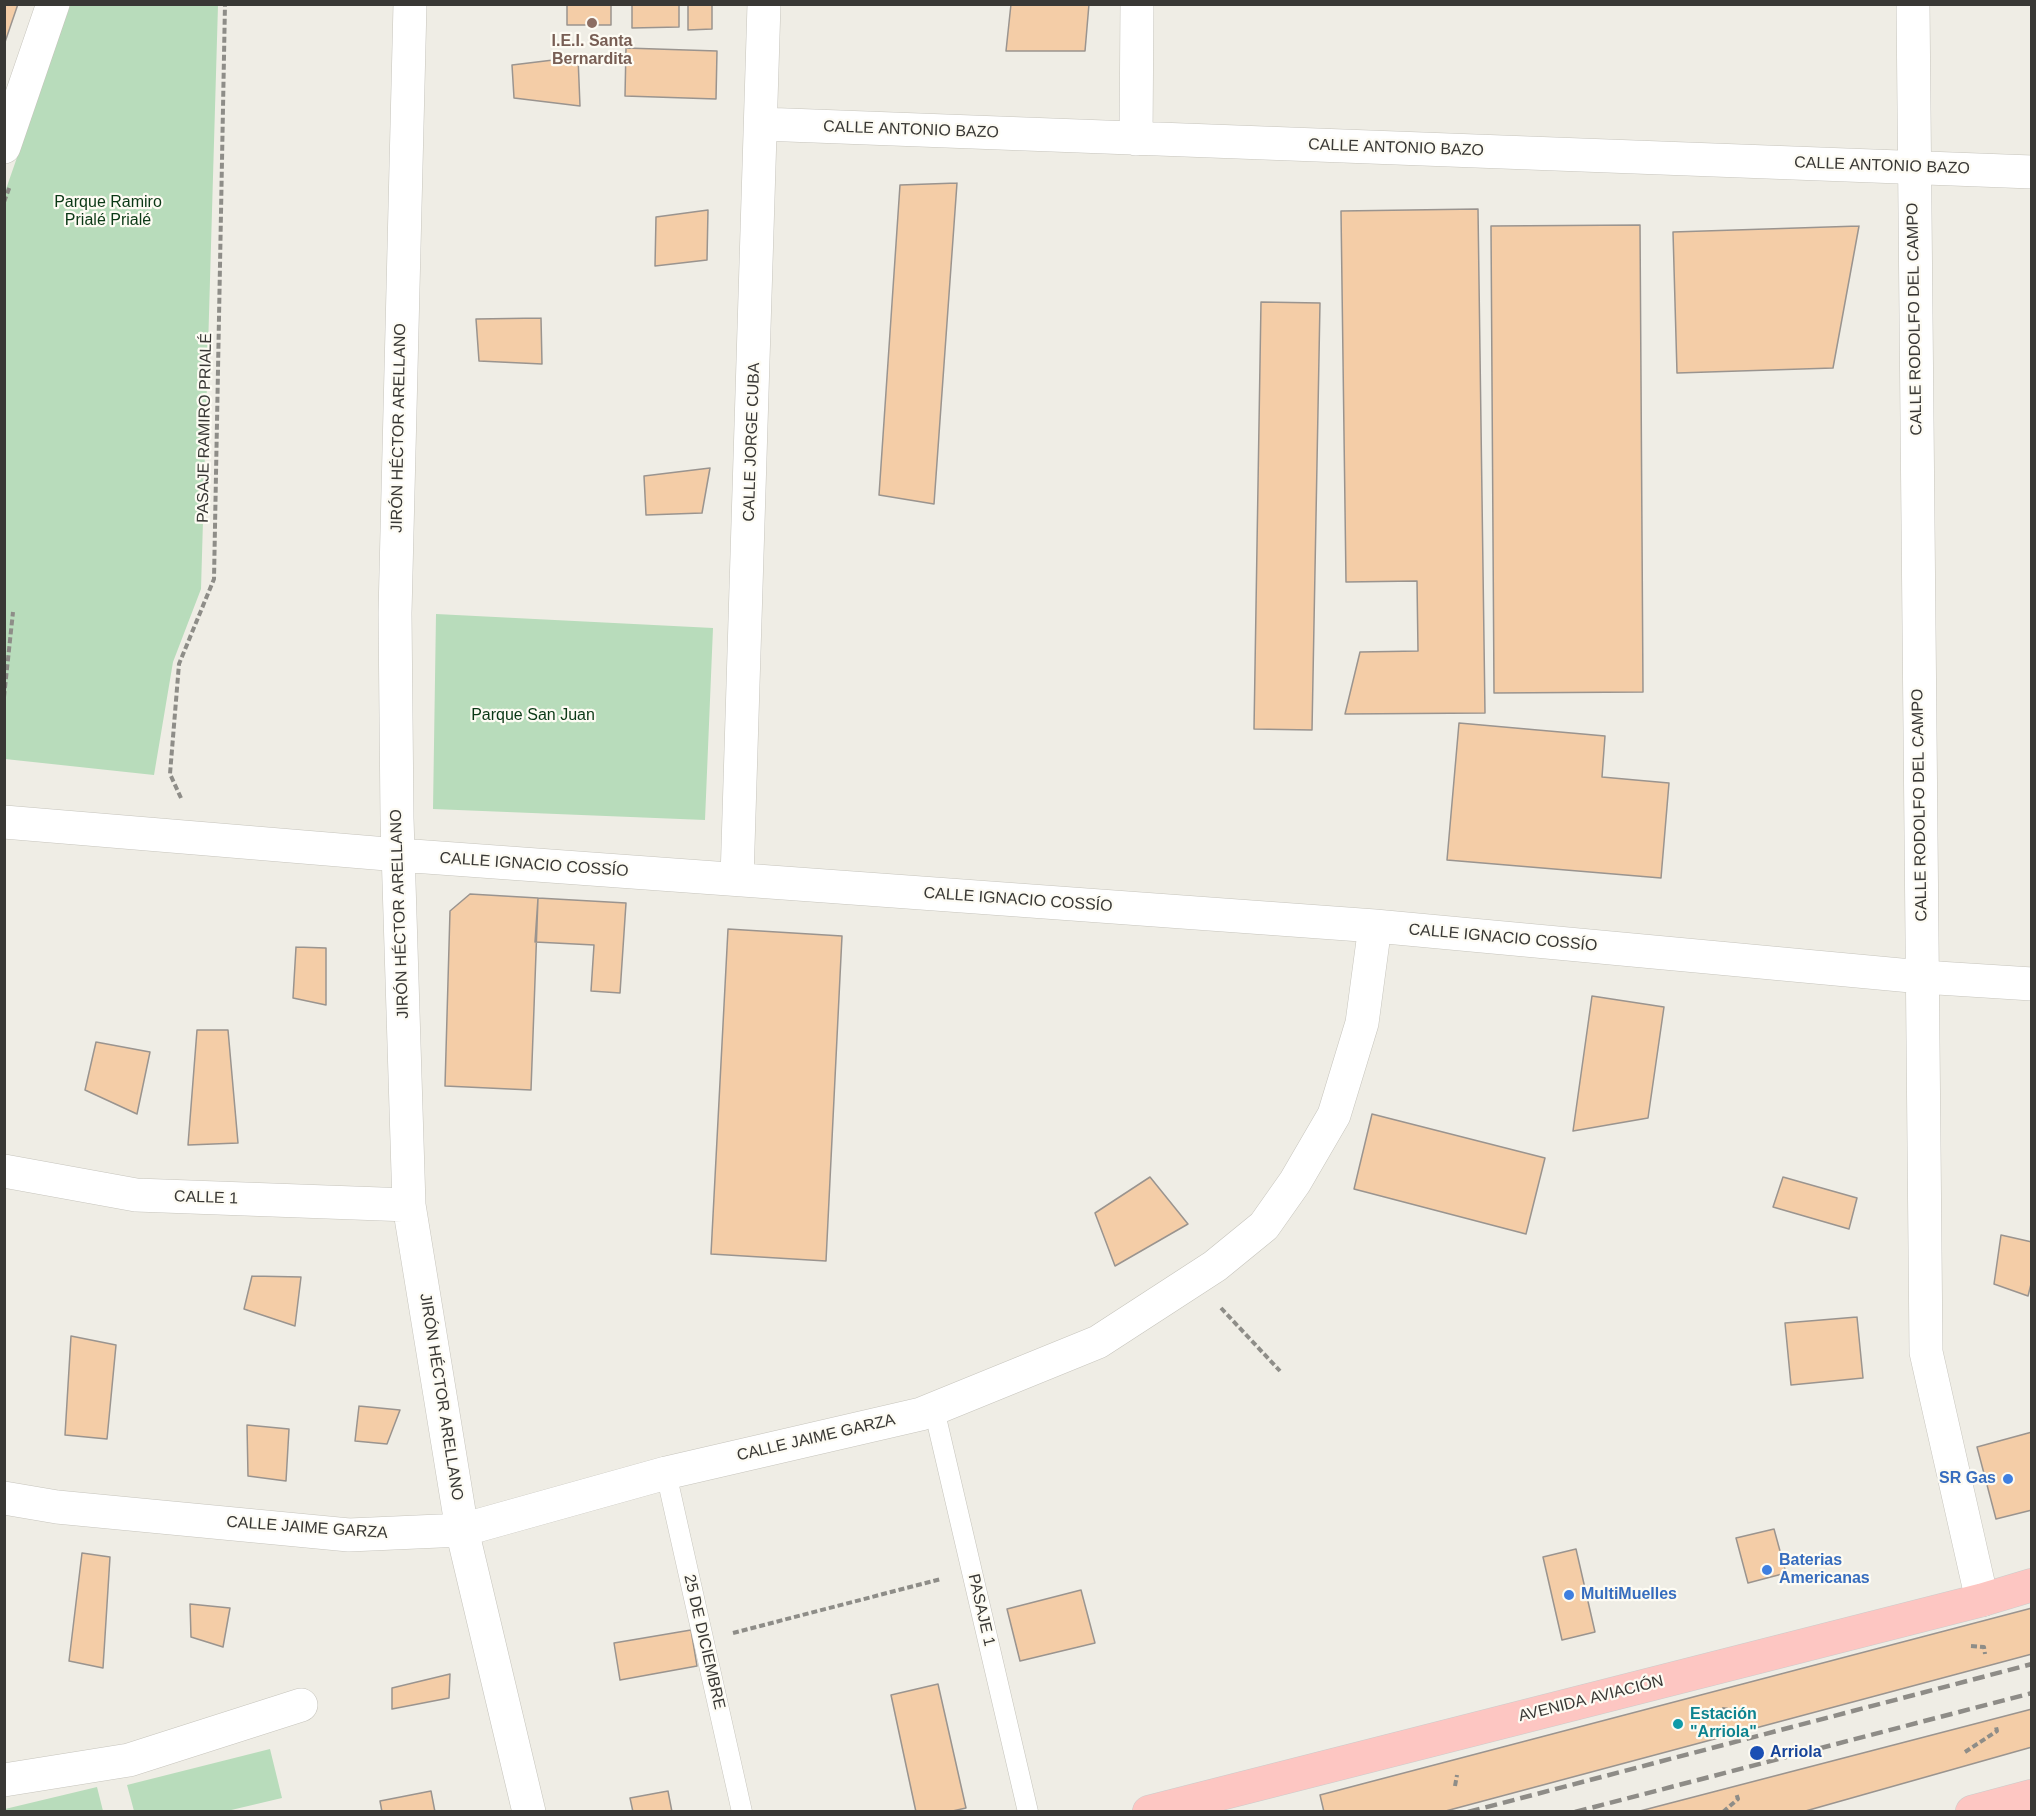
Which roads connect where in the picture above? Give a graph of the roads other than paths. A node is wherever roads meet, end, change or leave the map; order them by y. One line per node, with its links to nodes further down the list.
1 (53, 4): 8 (street)
2 (410, 4): 12 (street, JIRÓN HÉCTOR ARELLANO)
3 (764, 4): 6 (street, CALLE JORGE CUBA)
4 (1137, 4): 7 (street)
5 (1913, 4): 9 (street, CALLE RODOLFO DEL CAMPO)
6 (761, 124): 7 (street, CALLE ANTONIO BAZO); 13 (street, CALLE JORGE CUBA)
7 (1136, 139): 9 (street, CALLE ANTONIO BAZO)
8 (4, 147)
9 (1913, 167): 10 (street, CALLE ANTONIO BAZO); 15 (street, CALLE RODOLFO DEL CAMPO)
10 (2031, 172)
11 (4, 822): 12 (street, CALLE IGNACIO COSSÍO)
12 (399, 855): 13 (street, CALLE IGNACIO COSSÍO); 18 (street, JIRÓN HÉCTOR ARELLANO)
13 (737, 879): 14 (street, CALLE IGNACIO COSSÍO)
14 (1375, 927): 15 (street, CALLE IGNACIO COSSÍO); 19 (street, CALLE JAIME GARZA)
15 (1922, 977): 16 (street, CALLE IGNACIO COSSÍO); 24 (street, CALLE RODOLFO DEL CAMPO)
16 (2031, 984)
17 (4, 1171): 18 (street, CALLE 1)
18 (409, 1205): 22 (street, JIRÓN HÉCTOR ARELLANO)
19 (934, 1409): 20 (street, CALLE JAIME GARZA); 30 (lane, PASAJE 1)
20 (666, 1473): 22 (street, CALLE JAIME GARZA); 29 (lane, 25 DE DICIEMBRE)
21 (4, 1498): 22 (street, CALLE JAIME GARZA)
22 (462, 1530): 28 (street, JIRÓN HÉCTOR ARELLANO)
23 (2031, 1585): 24 (main road, AVENIDA AVIACIÓN)
24 (1982, 1600): 31 (main road, AVENIDA AVIACIÓN)
25 (301, 1705): 26 (street)
26 (4, 1780)
27 (2031, 1796): 32 (main road)
28 (529, 1812)
29 (742, 1812)
30 (1028, 1812)
31 (1149, 1812)
32 (1972, 1812)

